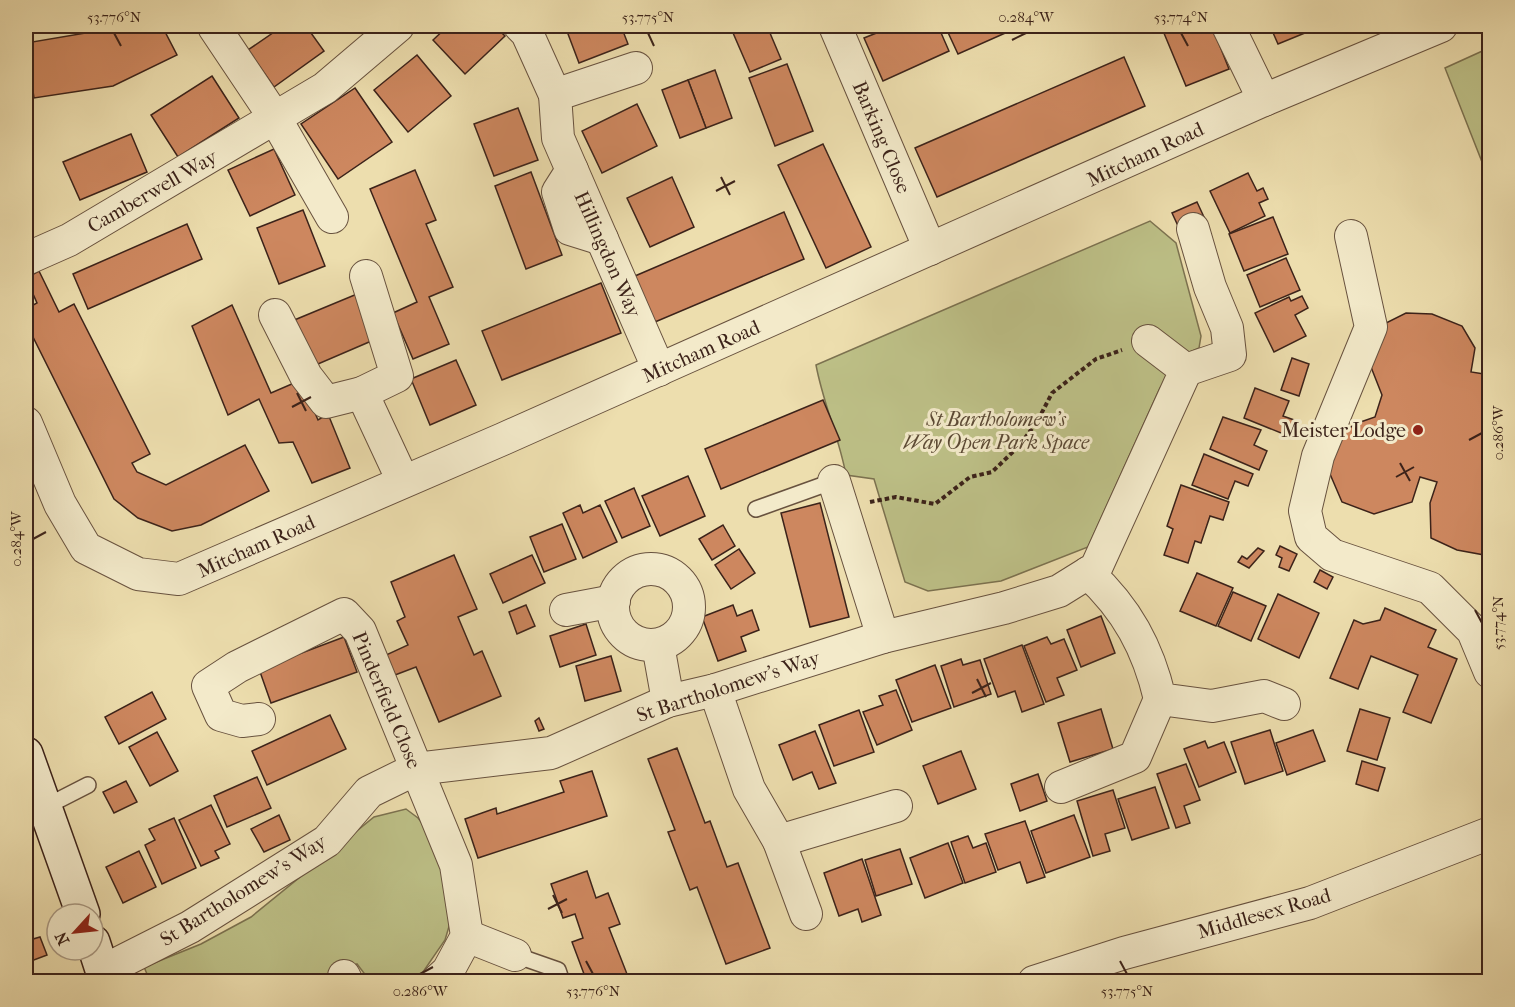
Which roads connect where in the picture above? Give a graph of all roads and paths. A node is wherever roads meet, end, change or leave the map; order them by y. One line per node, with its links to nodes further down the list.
1 (32, 26): 8 (path)
2 (398, 26): 12 (street, Camberwell Way)
3 (520, 26): 10 (street)
4 (835, 26): 16 (street, Barking Close)
5 (1228, 26): 11 (street)
6 (1440, 26): 11 (street, Mitcham Road)
7 (214, 27): 12 (street)
8 (26, 29)
9 (636, 68): 10 (street)
10 (555, 95): 22 (street, Hillingdon Way)
11 (1264, 100): 16 (street, Mitcham Road)
12 (275, 118): 13 (street); 17 (street, Camberwell Way)
13 (320, 210)
14 (1193, 229): 23 (street)
15 (1352, 236): 35 (street)
16 (930, 249): 22 (street, Mitcham Road)
17 (26, 259)
18 (366, 276): 24 (street)
19 (275, 315): 24 (street)
20 (1148, 341): 23 (street)
21 (1096, 359): 29 (path)
22 (658, 370): 26 (street, Mitcham Road)
23 (1186, 370): 30 (street, St Bartholomew's Way)
24 (362, 393): 26 (street)
25 (26, 423): 26 (street, Mitcham Road)
26 (403, 481)
27 (834, 481): 28 (lane); 29 (street)
28 (756, 509)
29 (843, 511): 33 (street)
30 (1088, 573): 33 (street, St Bartholomew's Way); 37 (street)
31 (614, 601): 32 (street); 34 (street); 34 (street)
32 (566, 610)
33 (883, 637): 36 (street, St Bartholomew's Way)
34 (658, 645): 38 (street)
35 (1490, 672)
36 (715, 690): 38 (street, St Bartholomew's Way); 48 (street)
37 (1160, 699): 39 (street); 44 (street)
38 (668, 701): 42 (street, St Bartholomew's Way)
39 (1284, 704)
40 (259, 719): 42 (street, Pinderfield Close)
41 (26, 754): 46 (main road)
42 (416, 770): 51 (street, Pinderfield Close); 53 (street, St Bartholomew's Way)
43 (88, 785): 46 (lane)
44 (1061, 787)
45 (896, 806): 48 (street)
46 (45, 807): 49 (main road)
47 (1490, 833): 54 (street, Middlesex Road)
48 (779, 841): 50 (street)
49 (79, 902)
50 (806, 914)
51 (467, 936): 52 (street); 55 (street)
52 (515, 955): 56 (lane)
53 (101, 965)
54 (1117, 969): 57 (street, Middlesex Road)
55 (436, 981)
56 (562, 981)
57 (1034, 981)

